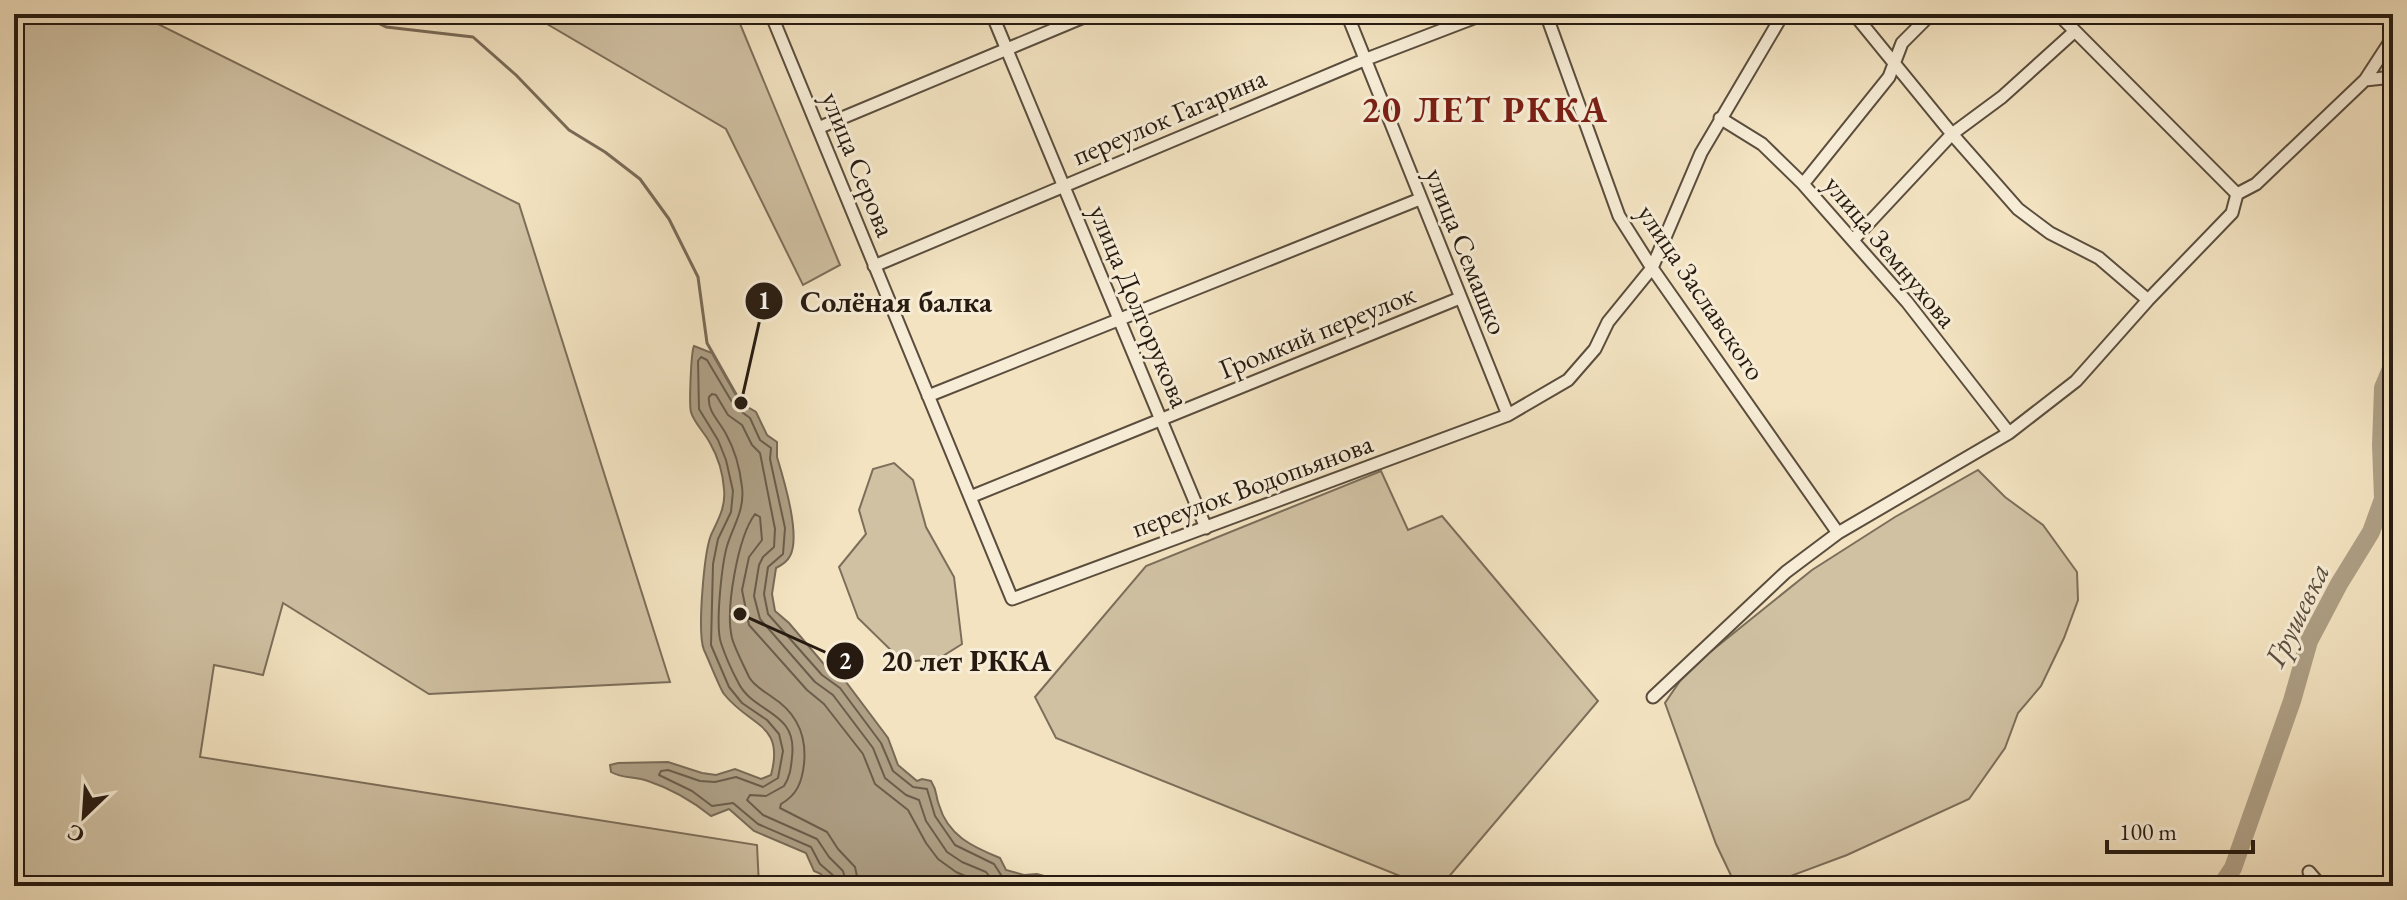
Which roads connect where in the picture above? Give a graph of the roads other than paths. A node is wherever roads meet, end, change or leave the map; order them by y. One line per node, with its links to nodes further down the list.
1 (771, 14): 19 (street, улица Серова)
2 (992, 14): 13 (street, улица Долгорукова)
3 (1091, 14): 13 (street)
4 (1347, 14): 14 (street, улица Семашко)
5 (1484, 14): 14 (street, переулок Гагарина)
6 (1546, 14): 27 (street, улица Заславского)
7 (1783, 14): 18 (street, переулок Водопьянова)
8 (1854, 14): 15 (street)
9 (1931, 14): 15 (street)
10 (2058, 14): 11 (street)
11 (2075, 31): 20 (street); 23 (street)
12 (2393, 37): 17 (street)
13 (1007, 49): 19 (street); 22 (street, улица Долгорукова)
14 (1364, 60): 22 (street, переулок Гагарина); 24 (street, улица Семашко)
15 (1894, 61): 20 (street); 21 (street)
16 (2393, 77): 17 (street)
17 (2365, 80): 23 (street)
18 (1720, 118): 21 (street, улица Земнухова); 27 (street, переулок Водопьянова)
19 (818, 128): 26 (street, улица Серова)
20 (1952, 134): 25 (street); 29 (street)
21 (1803, 184): 25 (street, улица Земнухова)
22 (1064, 186): 26 (street, переулок Гагарина); 30 (street, улица Долгорукова)
23 (2237, 194): 29 (street)
24 (1420, 199): 28 (street, улица Семашко); 30 (street)
25 (1853, 240): 34 (street, улица Земнухова)
26 (874, 266): 31 (street, улица Серова)
27 (1652, 268): 32 (street, переулок Водопьянова); 37 (street, улица Заславского)
28 (1460, 298): 32 (street, улица Семашко); 33 (street, Громкий переулок)
29 (2148, 300): 34 (street)
30 (1119, 319): 31 (street); 33 (street, улица Долгорукова)
31 (928, 396): 35 (street, улица Серова)
32 (1508, 415): 36 (street, переулок Водопьянова)
33 (1162, 421): 35 (street, Громкий переулок); 36 (street, улица Долгорукова)
34 (2009, 433): 37 (street)
35 (970, 497): 38 (street, улица Серова)
36 (1206, 528): 38 (street, переулок Водопьянова)
37 (1838, 533): 39 (street)
38 (1012, 599)
39 (1653, 697)
40 (2309, 872): 41 (street)
41 (2321, 886)

